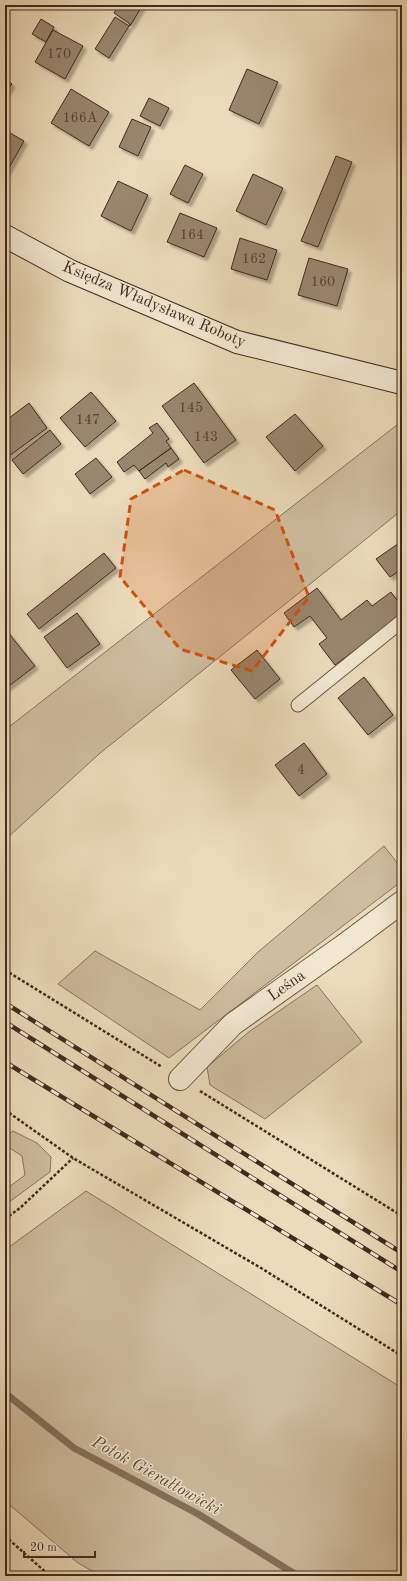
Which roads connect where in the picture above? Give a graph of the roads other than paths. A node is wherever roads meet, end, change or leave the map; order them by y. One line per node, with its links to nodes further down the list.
1 (5, 236): 2 (main road, Księdza Władysława Roboty)
2 (402, 383)
3 (402, 621): 4 (lane)
4 (298, 705)
5 (402, 902): 6 (main road, Leśna)
6 (180, 1079)

